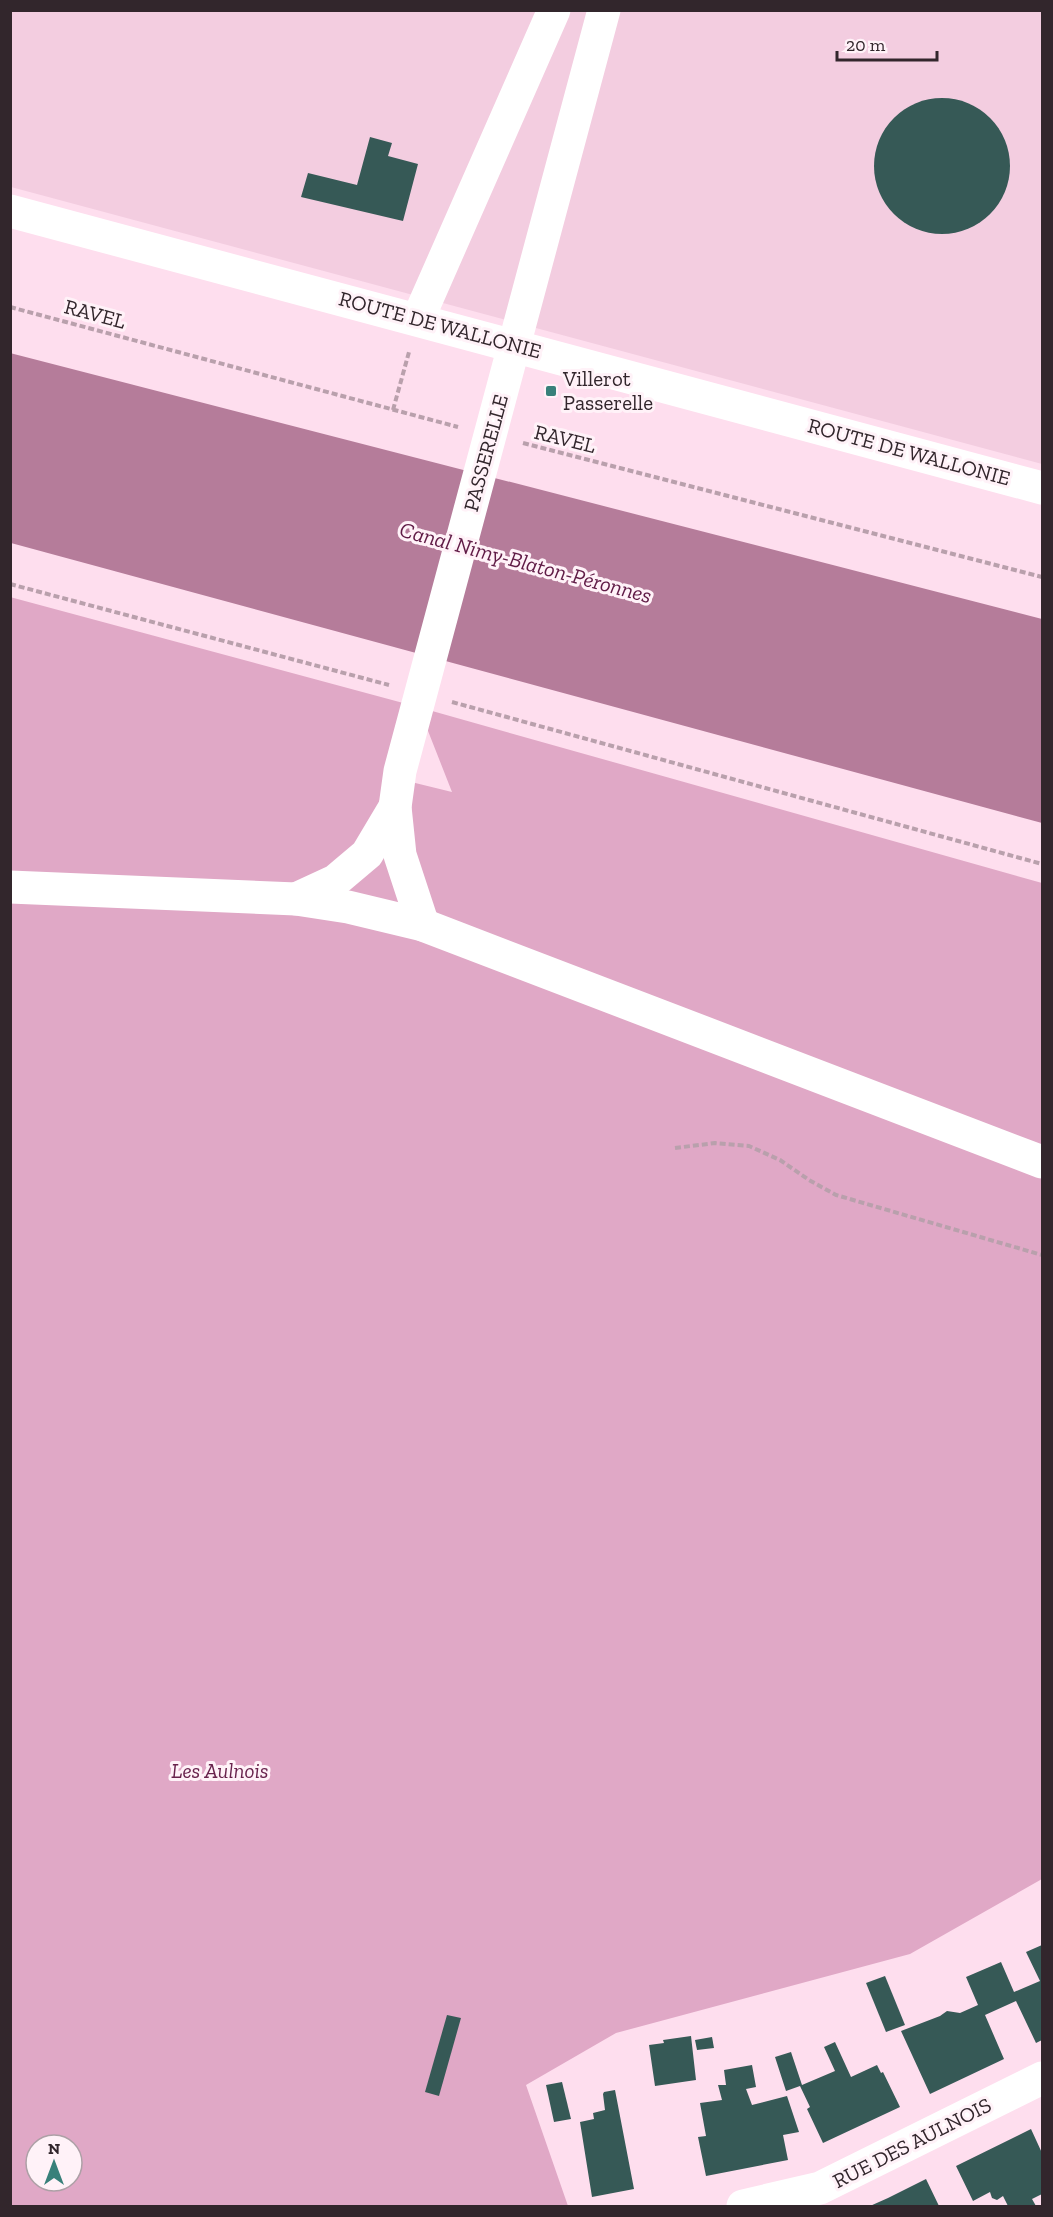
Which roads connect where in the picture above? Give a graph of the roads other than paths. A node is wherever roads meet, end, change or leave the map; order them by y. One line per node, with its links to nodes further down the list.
1 (554, 10): 4 (main road)
2 (604, 10): 6 (main road, PASSERELLE)
3 (10, 211): 4 (main road, ROUTE DE WALLONIE)
4 (418, 319): 5 (main road, ROUTE DE WALLONIE)
5 (1042, 488)
6 (394, 807): 8 (main road); 9 (main road)
7 (10, 887): 8 (main road)
8 (296, 899): 9 (main road)
9 (423, 925): 10 (main road)
10 (1042, 1162)
11 (1042, 2078): 12 (main road, RUE DES AULNOIS)
12 (743, 2206)

